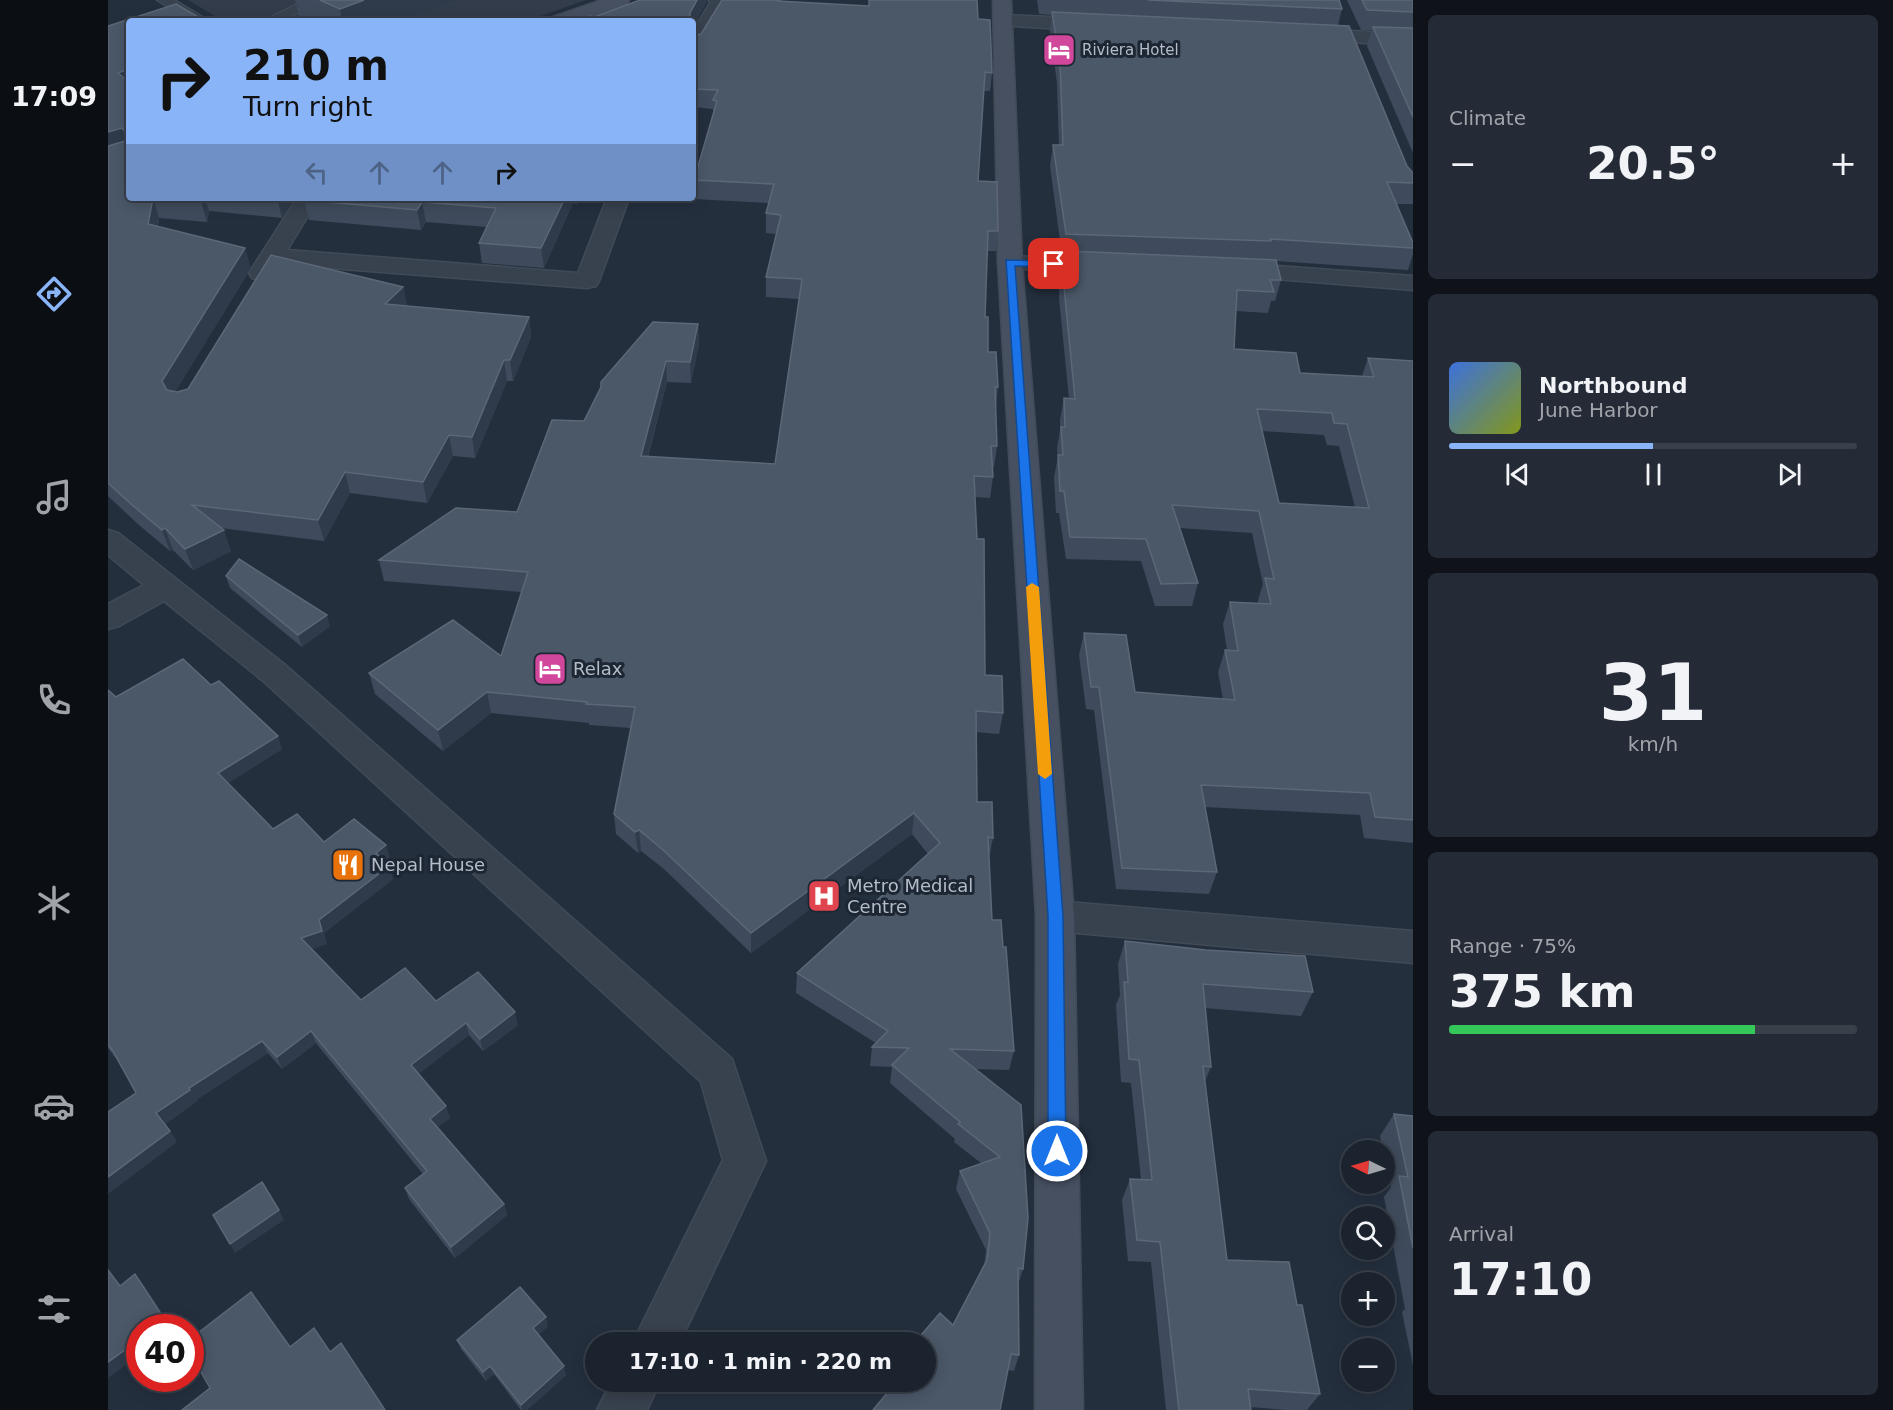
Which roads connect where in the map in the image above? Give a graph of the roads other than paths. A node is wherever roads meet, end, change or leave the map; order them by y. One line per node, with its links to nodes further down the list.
1 (164, 0): 6 (lane)
2 (317, 0): 7 (lane)
3 (620, 0): 8 (street)
4 (718, 0): 13 (street)
5 (1003, 10): 9 (street); 18 (street)
6 (197, 18)
7 (277, 18)
8 (569, 18)
9 (1120, 26)
10 (1348, 28): 11 (street); 12 (street); 14 (street)
11 (1294, 35)
12 (1413, 40)
13 (696, 42)
14 (1361, 58)
15 (306, 201): 17 (street)
16 (617, 201): 17 (street)
17 (271, 256): 22 (street)
18 (1010, 262): 19 (street); 26 (street)
19 (1126, 266)
20 (1207, 269): 21 (street)
21 (1413, 283)
22 (248, 295)
23 (108, 540): 24 (street)
24 (165, 587): 25 (street); 28 (street)
25 (108, 618)
26 (1055, 916): 27 (street); 31 (street)
27 (1413, 946)
28 (661, 1332)
29 (631, 1392): 30 (street)
30 (621, 1410)
31 (1059, 1410)

